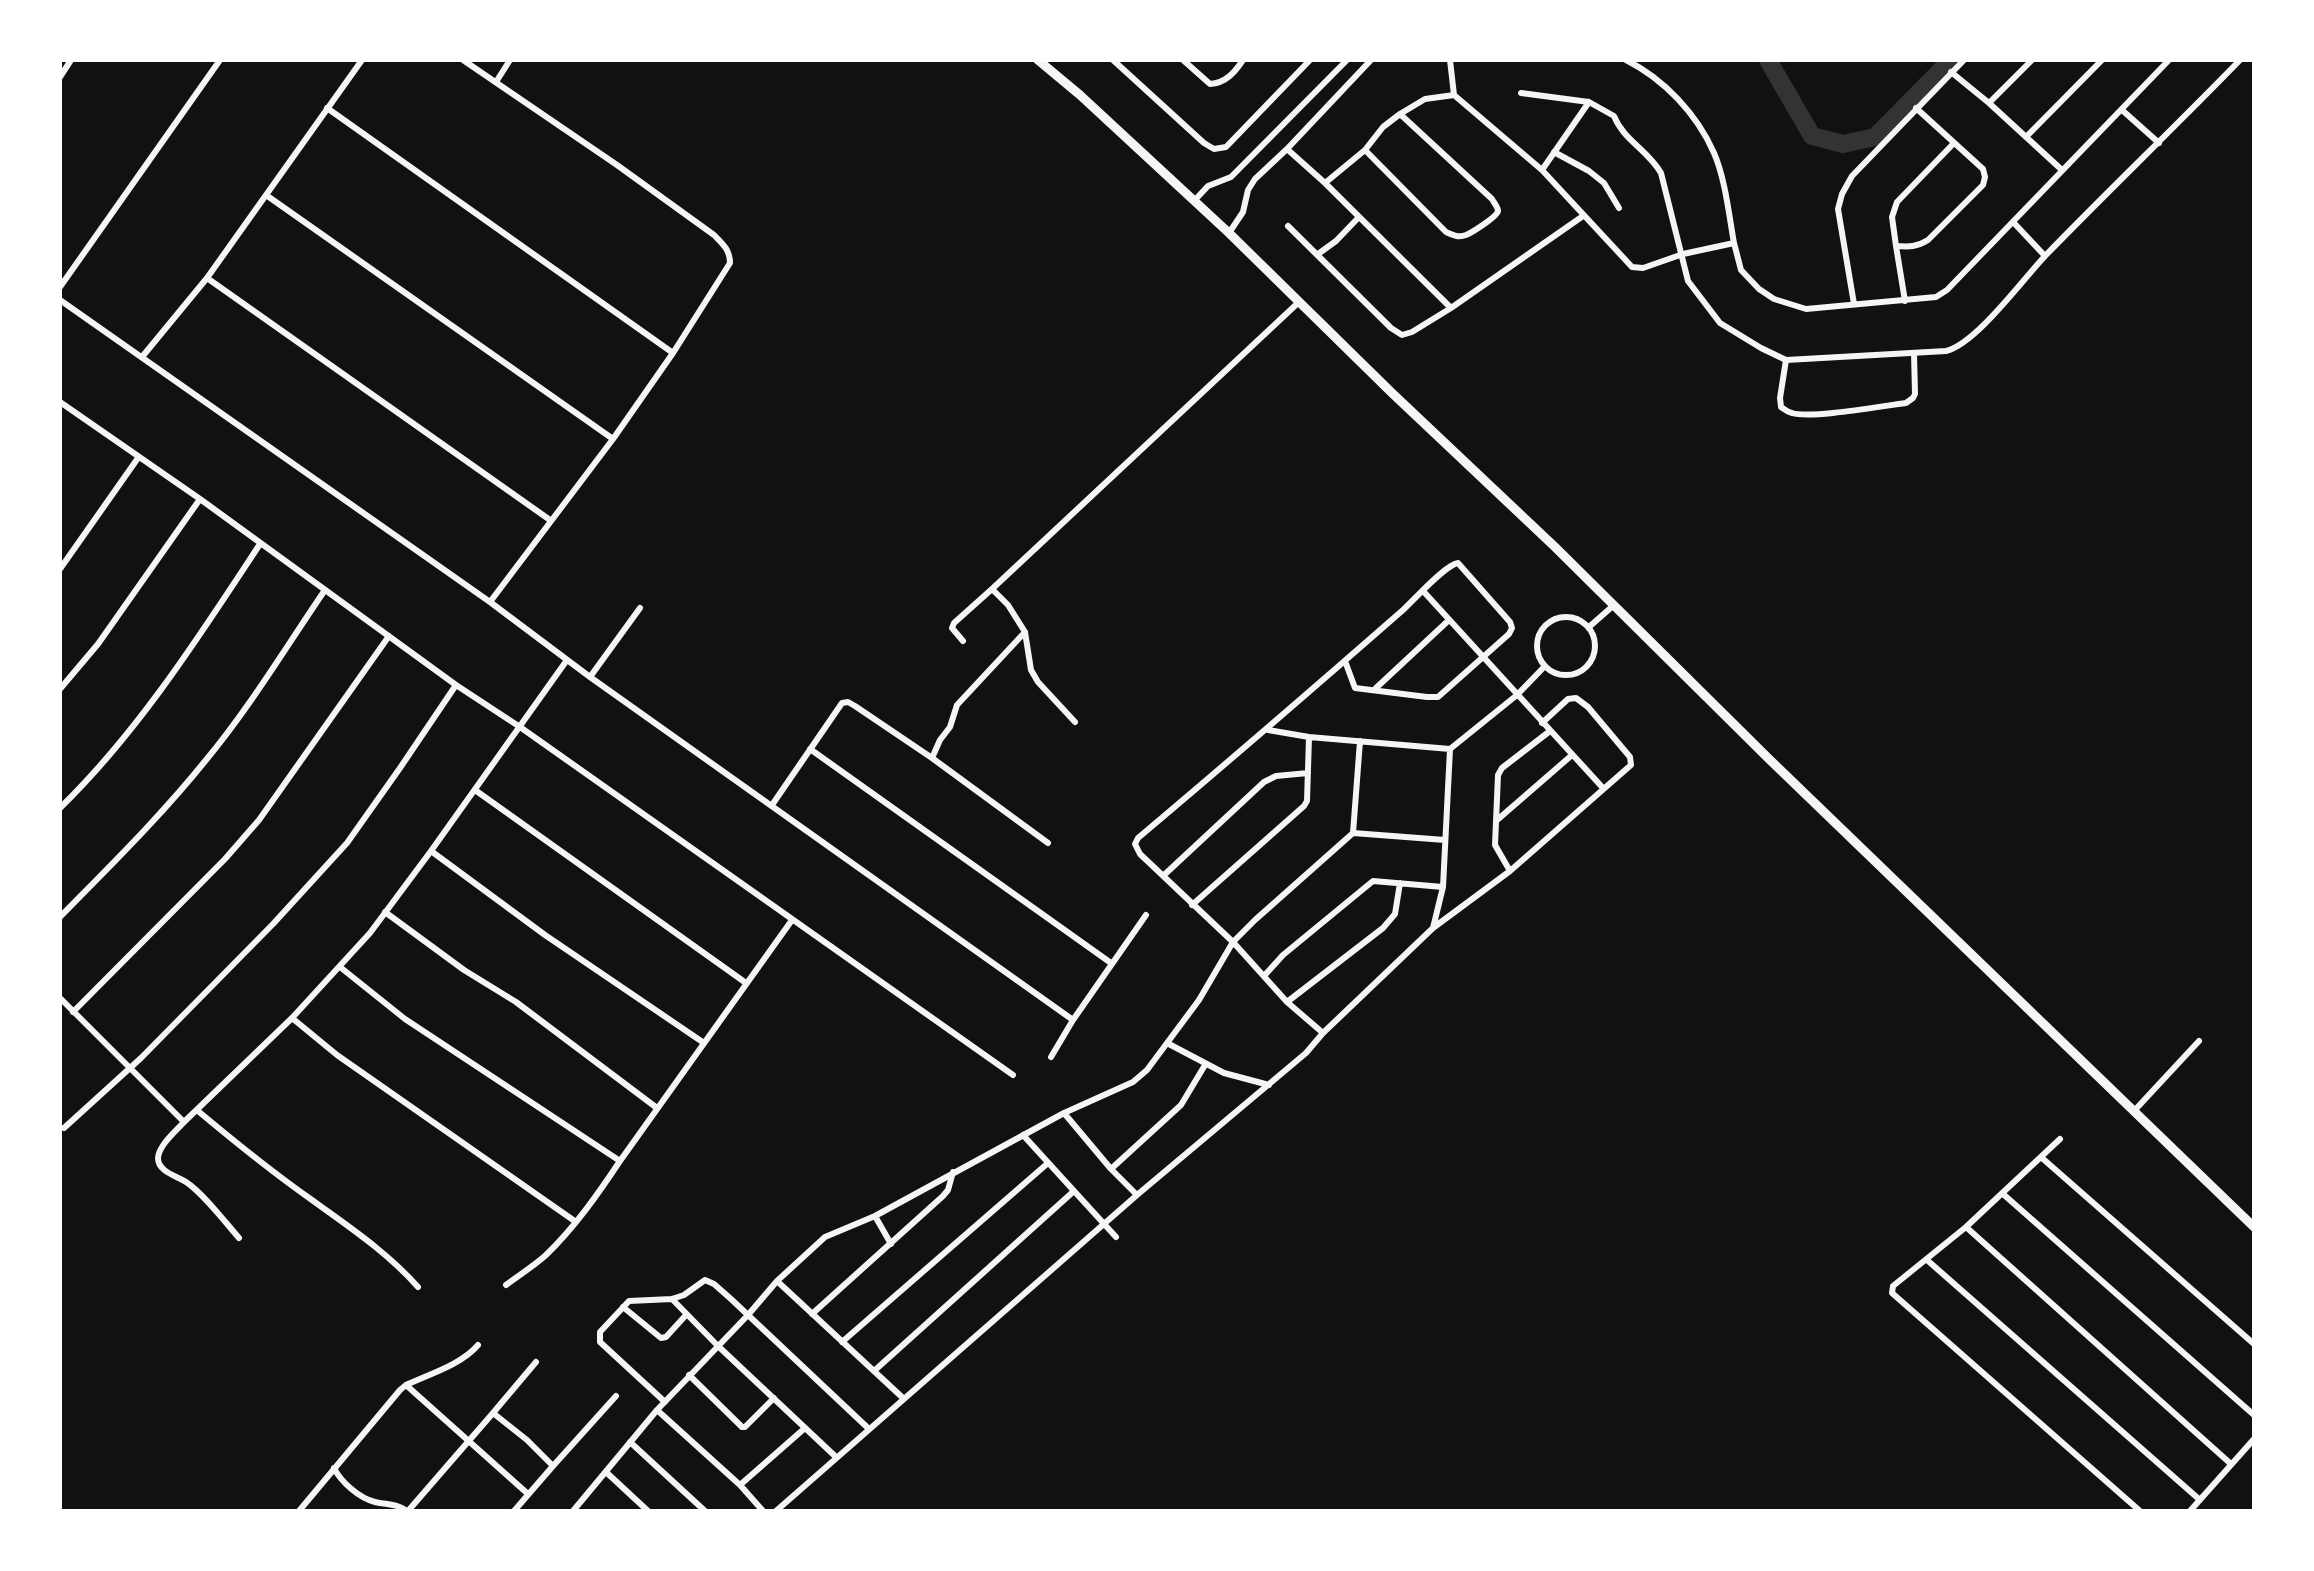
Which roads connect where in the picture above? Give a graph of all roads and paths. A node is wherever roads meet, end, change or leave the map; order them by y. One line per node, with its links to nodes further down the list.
1 (71, 60): 22 (street)
2 (220, 60): 59 (street)
3 (362, 60): 30 (street)
4 (463, 60): 23 (street)
5 (510, 60): 23 (street)
6 (1038, 60): 20 (main road)
7 (1113, 60): 10 (street)
8 (1183, 60): 9 (street)
9 (1243, 60)
10 (1310, 60)
11 (1347, 60): 26 (street)
12 (1371, 60): 29 (street)
13 (1450, 60): 25 (street)
14 (1626, 60): 53 (street)
15 (1964, 60): 21 (street)
16 (2032, 60): 28 (street)
17 (2102, 60): 34 (street)
18 (2169, 60): 32 (street)
19 (2240, 60): 36 (street)
20 (1049, 64): 46 (main road)
21 (1951, 72): 28 (street); 31 (street)
22 (60, 77)
23 (496, 82): 65 (street)
24 (1521, 93): 27 (street)
25 (1454, 95): 33 (street); 42 (street)
26 (1313, 96): 29 (street); 39 (street)
27 (1589, 102): 40 (street); 56 (street)
28 (1989, 103): 34 (street)
29 (1326, 107): 37 (street)
30 (327, 108): 45 (street); 65 (street)
31 (1916, 108): 35 (street); 63 (street)
32 (2122, 110): 36 (street); 43 (street)
33 (1400, 114): 38 (street); 38 (street)
34 (2026, 137): 43 (street)
35 (1954, 143): 54 (street); 54 (street)
36 (2159, 143): 57 (street)
37 (1287, 149): 41 (street); 44 (street)
38 (1365, 150): 44 (street)
39 (1258, 151): 41 (street); 46 (street)
40 (1554, 152): 42 (street); 47 (street)
41 (1272, 163): 52 (street)
42 (1542, 170): 48 (street)
43 (2062, 170): 50 (street)
44 (1325, 183): 49 (street)
45 (266, 195): 58 (street); 70 (street)
46 (1194, 201): 52 (main road)
47 (1619, 208)
48 (1583, 216): 56 (street); 64 (street)
49 (1359, 217): 55 (street); 64 (street)
50 (2014, 223): 57 (street); 61 (street)
51 (1288, 226): 55 (street)
52 (1229, 233): 62 (main road)
53 (1734, 243): 56 (street); 63 (street)
54 (1896, 246): 61 (street)
55 (1318, 254): 64 (street)
56 (1683, 254): 68 (street)
57 (2045, 256): 66 (street)
58 (207, 278): 67 (street); 73 (street)
59 (60, 287)
60 (60, 300): 67 (street)
61 (1905, 301): 63 (street)
62 (1299, 302): 76 (street); 80 (main road)
63 (1854, 304)
64 (1451, 308)
65 (673, 353): 70 (street)
66 (1914, 353): 68 (street); 68 (street)
67 (142, 357): 79 (street)
68 (1786, 360)
69 (61, 406): 71 (street)
70 (613, 439): 73 (street)
71 (138, 458): 72 (street); 75 (street)
72 (200, 499): 74 (street); 93 (street)
73 (550, 520): 79 (street)
74 (260, 544): 77 (street); 111 (street)
75 (60, 569)
76 (992, 589): 84 (street); 86 (street)
77 (325, 590): 85 (street); 124 (street)
78 (1424, 592): 82 (street); 87 (street); 89 (street)
79 (490, 602): 88 (street)
80 (1614, 605): 83 (street); 148 (main road)
81 (640, 608): 91 (street)
82 (1449, 620): 87 (street); 94 (street)
83 (1589, 627): 90 (street); 90 (street)
84 (1025, 632): 96 (street); 106 (street)
85 (389, 636): 92 (street); 134 (street)
86 (963, 641)
87 (1482, 656): 94 (street); 95 (street)
88 (567, 660): 91 (street); 98 (street)
89 (1345, 661): 94 (street); 99 (street)
90 (1545, 666): 95 (street)
91 (590, 677): 110 (street)
92 (456, 685): 98 (street); 143 (street)
93 (60, 689)
94 (1375, 689)
95 (1517, 695): 97 (street); 104 (street)
96 (1075, 722)
97 (1542, 723): 100 (street); 108 (street)
98 (520, 727): 109 (street); 125 (street)
99 (1268, 730): 101 (street); 118 (street)
100 (1550, 731): 105 (street); 112 (street)
101 (1309, 737): 102 (street); 107 (street)
102 (1360, 741): 104 (street); 113 (street)
103 (810, 749): 106 (street); 110 (street); 128 (street)
104 (1450, 749): 114 (street)
105 (1572, 755): 108 (street); 112 (street)
106 (932, 758): 115 (street)
107 (1308, 773): 118 (street); 121 (street)
108 (1603, 788): 117 (street)
109 (475, 790): 116 (street); 131 (street)
110 (772, 805): 136 (street)
111 (60, 808)
112 (1496, 821): 117 (street)
113 (1353, 833): 114 (street); 127 (street)
114 (1445, 840): 120 (street)
115 (1048, 843)
116 (431, 851): 122 (street); 139 (street)
117 (1510, 871): 126 (street)
118 (1163, 876): 121 (street)
119 (1400, 883): 120 (street); 130 (street); 133 (street)
120 (1443, 887): 126 (street)
121 (1192, 905): 127 (street)
122 (385, 912): 129 (street); 146 (street)
123 (1146, 915): 128 (street)
124 (60, 917)
125 (792, 920): 131 (street); 144 (street)
126 (1433, 928): 137 (street)
127 (1233, 942): 130 (street); 140 (street)
128 (1111, 963): 136 (street)
129 (340, 967): 135 (street); 155 (street)
130 (1264, 976): 133 (street)
131 (746, 983): 139 (street)
132 (60, 998): 134 (street)
133 (1287, 1002): 137 (street)
134 (73, 1012): 143 (street)
135 (292, 1018): 147 (street); 163 (street)
136 (1073, 1020): 141 (street)
137 (1323, 1033): 145 (street)
138 (2199, 1041): 148 (street)
139 (704, 1043): 146 (street)
140 (1167, 1043): 142 (street); 149 (street)
141 (1051, 1057)
142 (1205, 1065): 145 (street); 157 (street)
143 (130, 1068): 150 (street); 151 (street)
144 (1013, 1075)
145 (1269, 1085): 161 (street)
146 (657, 1108): 155 (street)
147 (198, 1111): 150 (street); 173 (street)
148 (2134, 1111): 166 (main road)
149 (1064, 1113): 152 (street); 157 (street)
150 (184, 1122): 168 (street)
151 (64, 1128)
152 (1023, 1135): 156 (street); 158 (street)
153 (2060, 1139): 154 (street)
154 (2042, 1158): 160 (street); 180 (street)
155 (620, 1161): 163 (street)
156 (1048, 1163): 159 (street); 179 (street)
157 (1111, 1169): 161 (street)
158 (953, 1172): 162 (street); 169 (street)
159 (1074, 1191): 164 (street); 184 (street)
160 (2003, 1194): 165 (street); 193 (street)
161 (1137, 1195): 164 (street)
162 (875, 1216): 169 (street); 171 (street)
163 (576, 1222): 172 (street)
164 (1104, 1224): 167 (street); 189 (street)
165 (1966, 1227): 170 (street); 200 (street)
166 (2254, 1227)
167 (1116, 1237)
168 (239, 1238)
169 (891, 1244): 176 (street)
170 (1927, 1260): 206 (street); 215 (street)
171 (777, 1281): 176 (street); 178 (street)
172 (506, 1285)
173 (418, 1287)
174 (672, 1299): 175 (street); 177 (street); 178 (street)
175 (623, 1307): 177 (street); 190 (street)
176 (812, 1314): 179 (street)
177 (686, 1315): 182 (street)
178 (748, 1315): 182 (street); 195 (street)
179 (842, 1342): 184 (street)
180 (2254, 1344)
181 (478, 1345): 186 (street)
182 (718, 1346): 185 (street); 188 (street)
183 (536, 1362): 192 (street)
184 (874, 1371): 189 (street)
185 (689, 1375): 188 (street); 190 (street)
186 (406, 1385): 197 (street); 202 (street)
187 (616, 1396): 201 (street)
188 (774, 1398): 194 (street)
189 (903, 1398): 195 (street)
190 (665, 1402): 191 (street)
191 (657, 1410): 198 (street); 204 (street)
192 (493, 1413): 197 (street); 201 (street)
193 (2254, 1415)
194 (805, 1428): 199 (street); 204 (street)
195 (869, 1429): 199 (street)
196 (2254, 1439): 200 (street)
197 (469, 1441): 205 (street); 209 (street)
198 (630, 1442): 203 (street); 212 (street)
199 (836, 1457): 214 (street)
200 (2231, 1464): 206 (street)
201 (553, 1466): 205 (street)
202 (334, 1468): 208 (street); 209 (street)
203 (606, 1472): 207 (street); 211 (street)
204 (740, 1485): 213 (street)
205 (528, 1494): 210 (street)
206 (2200, 1500): 216 (street)
207 (578, 1509)
208 (299, 1511)
209 (408, 1511)
210 (514, 1511)
211 (648, 1511)
212 (705, 1511)
213 (763, 1511)
214 (776, 1511)
215 (2140, 1511)
216 (2190, 1511)

